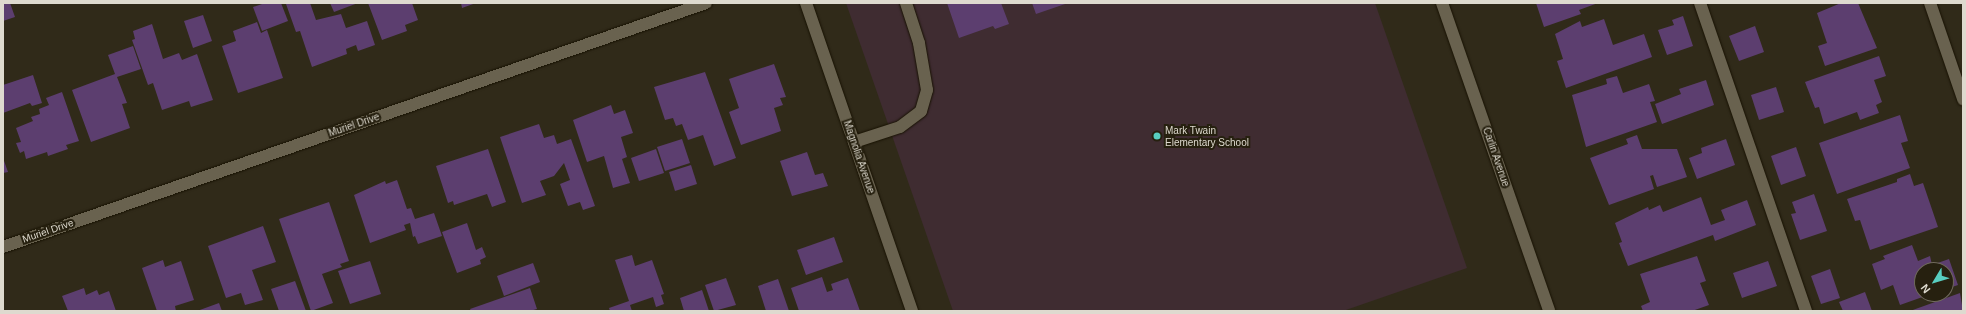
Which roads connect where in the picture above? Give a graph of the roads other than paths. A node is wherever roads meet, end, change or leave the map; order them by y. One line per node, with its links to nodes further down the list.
1 (706, 3): 9 (street, Muriel Drive)
2 (806, 3): 8 (street, Magnolia Avenue)
3 (906, 3): 8 (street)
4 (1442, 3): 11 (street, Carlin Avenue)
5 (1700, 3): 12 (street)
6 (1930, 3): 7 (street)
7 (1963, 99)
8 (854, 142): 10 (street, Magnolia Avenue)
9 (3, 247)
10 (912, 311)
11 (1549, 311)
12 (1806, 311)

